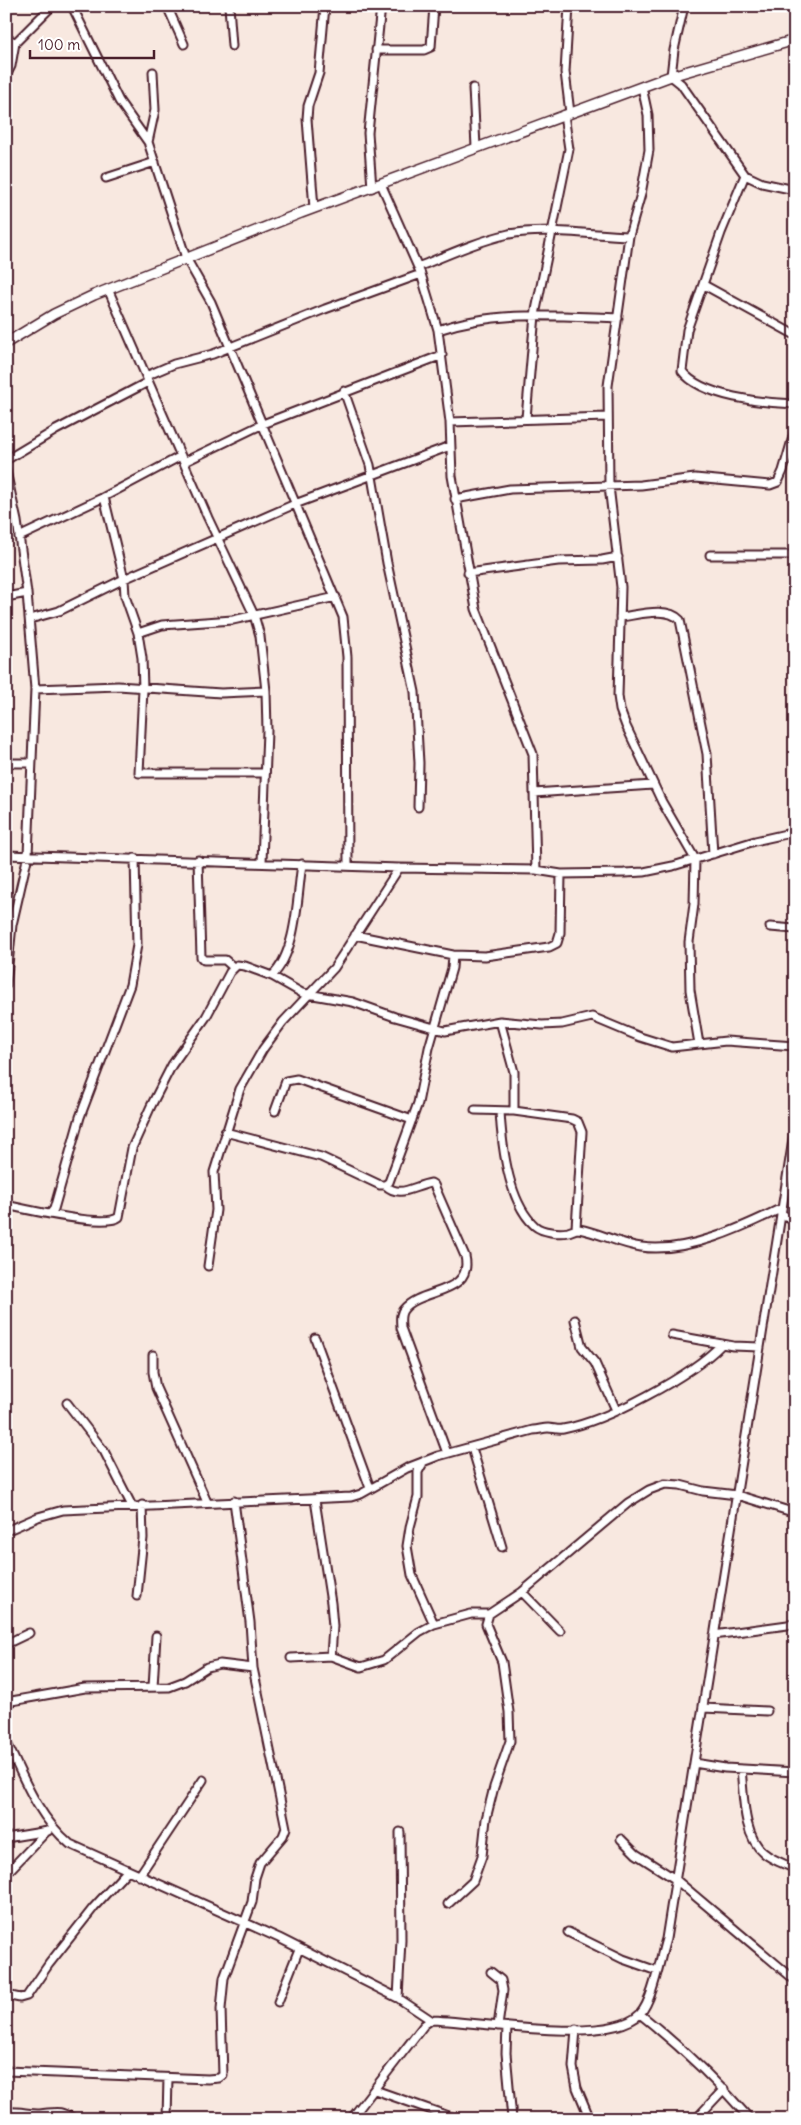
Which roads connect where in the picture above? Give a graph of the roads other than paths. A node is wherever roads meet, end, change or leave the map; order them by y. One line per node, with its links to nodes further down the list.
1 (52, 6): 12 (street)
2 (72, 6): 22 (street)
3 (167, 6): 13 (street)
4 (229, 6): 14 (street)
5 (325, 6): 29 (street)
6 (381, 6): 15 (street)
7 (434, 6): 15 (street)
8 (569, 6): 21 (street)
9 (684, 6): 18 (street)
10 (6, 37): 12 (street)
11 (795, 40): 18 (street)
12 (15, 43): 17 (street)
13 (184, 44)
14 (232, 46)
15 (376, 50): 27 (street)
16 (153, 72): 22 (street)
17 (6, 76)
18 (671, 76): 19 (street); 25 (street)
19 (642, 87): 21 (street); 31 (street)
20 (473, 88): 23 (street)
21 (567, 114): 23 (street); 30 (street)
22 (148, 142): 24 (street)
23 (476, 147): 27 (street)
24 (155, 162): 26 (street); 32 (street)
25 (745, 175): 28 (street); 34 (street)
26 (106, 178)
27 (377, 186): 29 (street); 33 (street)
28 (795, 190)
29 (314, 208): 32 (street)
30 (553, 233): 31 (street); 33 (street); 36 (street)
31 (629, 236): 37 (street)
32 (186, 258): 35 (street); 41 (street)
33 (420, 271): 38 (street); 41 (street)
34 (704, 285): 39 (street); 45 (street)
35 (108, 289): 40 (street); 43 (street)
36 (535, 315): 37 (street); 38 (street); 47 (street)
37 (618, 318): 46 (street)
38 (438, 330): 42 (street)
39 (795, 335)
40 (6, 343)
41 (229, 346): 43 (street); 49 (street)
42 (442, 355): 44 (street); 48 (street)
43 (147, 379): 52 (street); 53 (street)
44 (344, 391): 49 (street); 55 (street)
45 (795, 404)
46 (607, 416): 47 (street); 56 (street)
47 (526, 418): 48 (street)
48 (450, 422): 51 (street)
49 (263, 424): 52 (street); 59 (street)
50 (795, 430): 56 (street)
51 (450, 446): 55 (street); 58 (street)
52 (182, 459): 57 (street); 61 (street)
53 (6, 460)
54 (6, 471): 60 (street)
55 (372, 474): 59 (street); 82 (street)
56 (609, 486): 58 (street); 64 (street)
57 (104, 497): 60 (street); 66 (street)
58 (455, 499): 65 (street)
59 (295, 504): 61 (street); 69 (street)
60 (19, 537): 67 (street)
61 (218, 537): 66 (street); 70 (street)
62 (710, 555): 63 (street)
63 (795, 555)
64 (618, 557): 65 (street); 71 (street)
65 (468, 573): 81 (street)
66 (124, 578): 72 (street); 73 (street)
67 (27, 594): 68 (street); 72 (street)
68 (6, 597)
69 (336, 597): 70 (street); 92 (street)
70 (254, 615): 73 (street); 76 (street)
71 (620, 617): 80 (street); 84 (street)
72 (30, 619): 74 (street)
73 (138, 633): 75 (street)
74 (35, 689): 75 (street); 78 (street)
75 (144, 689): 76 (street); 79 (street)
76 (266, 691): 79 (street)
77 (6, 763): 78 (street)
78 (31, 763): 85 (street)
79 (265, 773): 90 (street)
80 (653, 785): 81 (street); 88 (street)
81 (534, 793): 94 (street)
82 (418, 807)
83 (795, 832): 84 (street)
84 (712, 854): 88 (street)
85 (28, 855): 86 (street); 87 (street); 102 (street)
86 (6, 856)
87 (135, 858): 89 (street); 118 (street)
88 (695, 859): 95 (street); 106 (street)
89 (198, 860): 90 (street); 100 (street)
90 (262, 862): 91 (street)
91 (302, 864): 92 (street); 101 (street)
92 (348, 866): 93 (street)
93 (399, 868): 94 (street); 98 (street)
94 (536, 870): 95 (street)
95 (561, 874): 99 (street)
96 (770, 927): 97 (street)
97 (795, 929)
98 (355, 935): 99 (street); 103 (street)
99 (453, 955): 105 (street)
100 (233, 967): 101 (street); 118 (street)
101 (272, 976): 103 (street)
102 (6, 984)
103 (309, 995): 105 (street); 114 (street)
104 (500, 1021): 105 (street); 106 (street); 111 (street)
105 (434, 1029): 112 (street)
106 (699, 1044): 107 (street)
107 (795, 1046)
108 (475, 1110): 110 (street)
109 (275, 1111): 112 (street)
110 (500, 1112): 111 (street); 120 (street)
111 (514, 1112): 120 (street)
112 (412, 1120): 115 (street)
113 (795, 1126): 117 (street)
114 (225, 1132): 115 (street); 121 (street)
115 (385, 1185): 131 (street)
116 (6, 1205): 118 (street)
117 (782, 1211): 119 (street); 120 (street); 126 (street)
118 (50, 1214)
119 (795, 1220)
120 (576, 1228)
121 (208, 1266)
122 (575, 1320): 129 (street)
123 (672, 1336): 125 (street)
124 (315, 1338): 133 (street)
125 (722, 1344): 126 (street); 129 (street)
126 (760, 1347): 134 (street)
127 (153, 1355): 137 (street)
128 (66, 1403): 139 (street)
129 (616, 1410): 130 (street)
130 (472, 1448): 131 (street); 142 (street)
131 (447, 1453): 132 (street)
132 (424, 1461): 133 (street); 146 (street)
133 (370, 1488): 135 (street)
134 (737, 1494): 140 (street); 143 (street); 150 (street)
135 (315, 1500): 136 (street); 153 (street)
136 (234, 1501): 137 (street); 155 (street)
137 (207, 1502): 138 (street)
138 (142, 1505): 139 (street); 144 (street)
139 (132, 1506): 141 (street)
140 (789, 1512)
141 (6, 1531)
142 (502, 1547)
143 (522, 1592): 145 (street); 148 (street)
144 (137, 1596)
145 (489, 1614): 146 (street); 174 (street)
146 (434, 1624): 153 (street)
147 (795, 1624): 150 (street)
148 (560, 1631)
149 (29, 1633): 152 (street)
150 (714, 1635): 158 (street)
151 (156, 1636): 156 (street)
152 (6, 1644)
153 (331, 1656): 154 (street)
154 (291, 1658)
155 (252, 1668): 156 (street); 175 (street)
156 (153, 1687): 157 (street)
157 (6, 1702)
158 (703, 1708): 159 (street); 161 (street)
159 (767, 1711)
160 (6, 1741): 165 (street)
161 (694, 1764): 162 (street); 173 (street)
162 (741, 1769): 163 (street); 169 (street)
163 (795, 1772)
164 (203, 1780): 172 (street)
165 (50, 1830): 167 (street); 170 (street); 171 (street)
166 (400, 1832): 182 (street)
167 (6, 1838)
168 (622, 1839): 173 (street)
169 (795, 1869)
170 (127, 1871): 172 (street); 181 (street)
171 (6, 1874)
172 (138, 1876): 175 (street)
173 (675, 1879): 178 (street); 180 (street)
174 (448, 1904)
175 (244, 1922): 177 (street); 190 (street)
176 (568, 1932): 178 (street)
177 (299, 1949): 182 (street); 183 (street)
178 (657, 1971): 184 (street)
179 (491, 1972): 186 (street)
180 (795, 1980)
181 (6, 1995)
182 (398, 1998): 185 (street)
183 (278, 2002)
184 (640, 2014): 188 (street); 191 (street)
185 (431, 2020): 186 (street); 192 (street)
186 (498, 2026): 187 (street)
187 (507, 2027): 188 (street); 199 (street)
188 (576, 2029): 200 (street)
189 (6, 2071): 190 (street)
190 (168, 2078): 196 (street)
191 (724, 2089): 201 (street); 202 (street)
192 (375, 2090): 197 (street); 198 (street)
193 (6, 2112): 194 (street)
194 (47, 2115): 195 (street)
195 (75, 2119)
196 (167, 2119)
197 (351, 2119)
198 (457, 2119)
199 (512, 2119)
200 (590, 2119)
201 (696, 2119)
202 (750, 2119)

